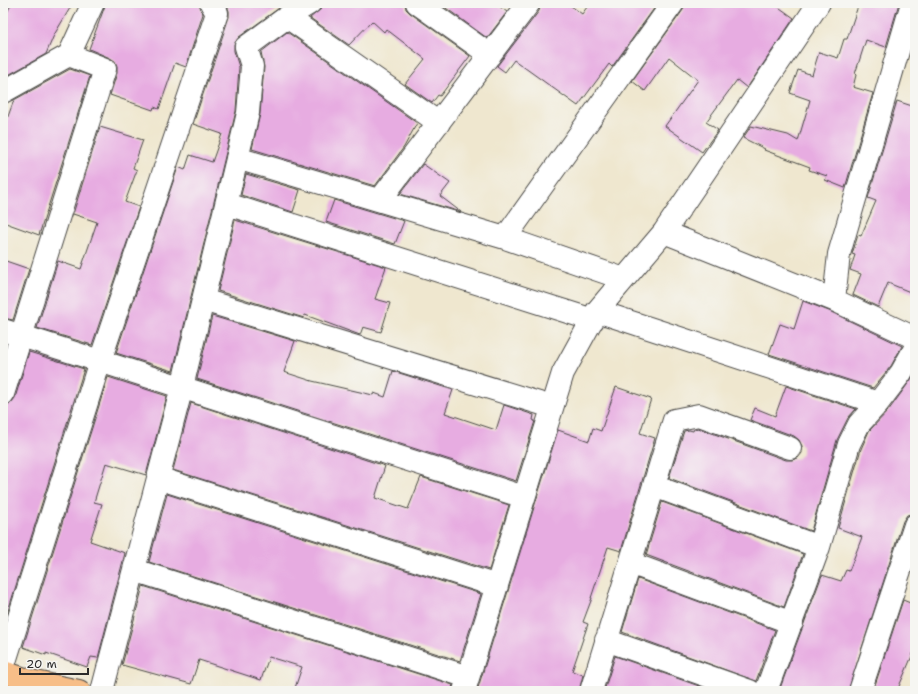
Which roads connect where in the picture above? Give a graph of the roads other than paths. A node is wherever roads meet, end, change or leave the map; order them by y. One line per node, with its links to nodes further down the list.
1 (93, 3): 10 (street)
2 (211, 3): 27 (street)
3 (310, 3): 9 (street)
4 (417, 3): 11 (street)
5 (529, 3): 11 (street)
6 (673, 3): 19 (street)
7 (819, 3): 18 (street)
8 (912, 3): 22 (street)
9 (288, 17): 14 (street); 15 (street)
10 (69, 55): 12 (street); 24 (street)
11 (490, 55): 14 (street)
12 (6, 90): 13 (street)
13 (3, 110)
14 (439, 123): 16 (street)
15 (237, 158): 16 (street); 17 (street)
16 (380, 200): 19 (street)
17 (226, 204): 21 (street); 23 (street)
18 (664, 232): 20 (street); 22 (street)
19 (505, 238): 20 (street)
20 (624, 280): 23 (street)
21 (203, 300): 28 (street); 31 (street)
22 (834, 300): 25 (street)
23 (595, 316): 30 (street); 31 (street)
24 (13, 333): 27 (street); 29 (street)
25 (915, 338)
26 (915, 348): 30 (street)
27 (100, 361): 28 (street); 43 (street)
28 (182, 387): 33 (street); 35 (street)
29 (3, 394)
30 (878, 403): 37 (street)
31 (552, 407): 35 (street)
32 (790, 448): 34 (street)
33 (158, 478): 39 (street); 40 (street)
34 (654, 486): 37 (street); 38 (street)
35 (524, 497): 40 (street)
36 (915, 525): 52 (street)
37 (819, 547): 41 (street)
38 (630, 563): 41 (street); 42 (street)
39 (134, 570): 45 (street); 48 (street)
40 (497, 586): 45 (street)
41 (792, 623): 51 (street)
42 (606, 640): 49 (street); 50 (street)
43 (3, 668)
44 (3, 672): 46 (main road)
45 (466, 684)
46 (30, 686): 47 (main road)
47 (79, 691)
48 (102, 691)
49 (591, 691)
50 (750, 691)
51 (766, 691)
52 (860, 691)

